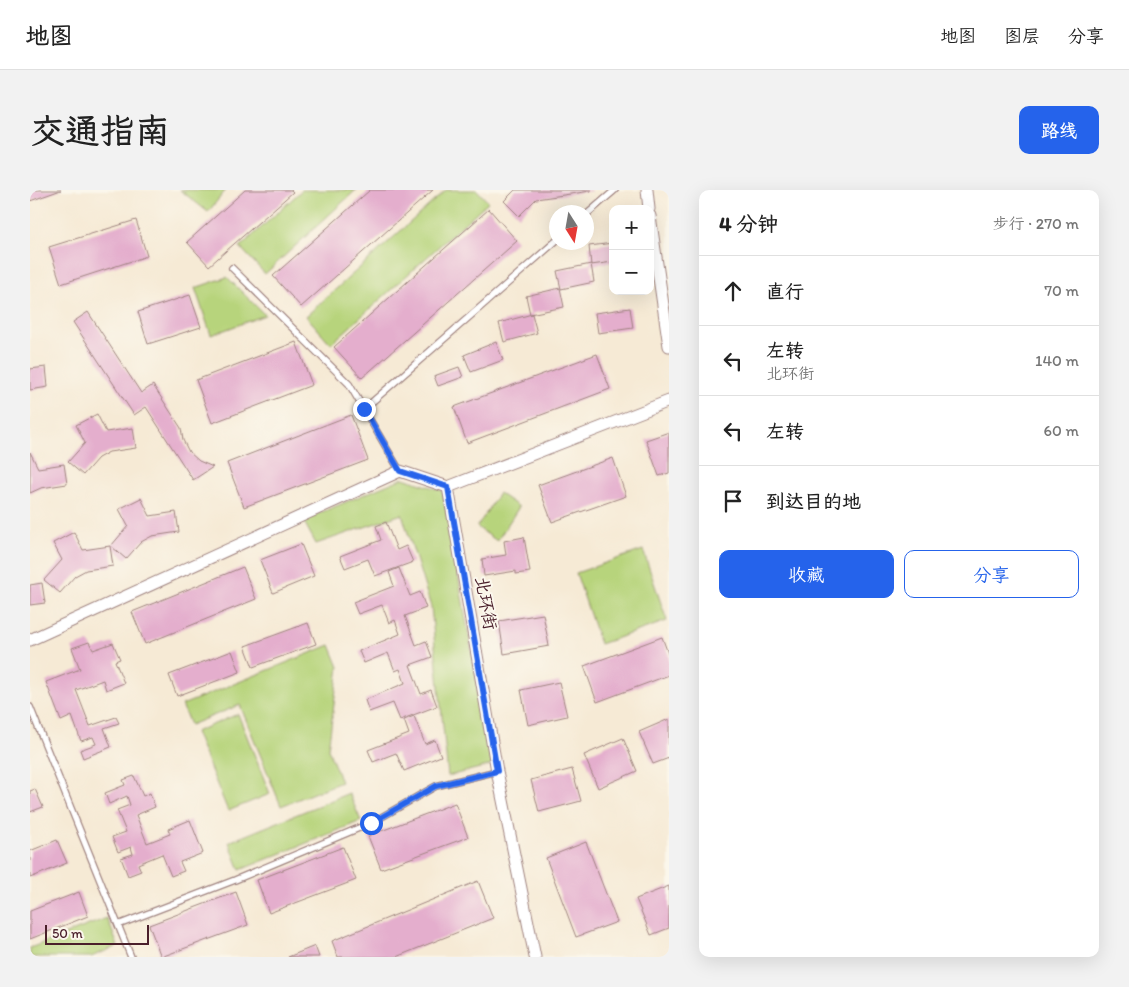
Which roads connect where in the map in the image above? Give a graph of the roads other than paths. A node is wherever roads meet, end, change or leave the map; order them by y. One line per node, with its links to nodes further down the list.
1 (615, 190): 4 (lane)
2 (647, 190): 3 (street)
3 (649, 205)
4 (594, 208)
5 (654, 243): 8 (street)
6 (549, 247): 10 (lane)
7 (232, 268): 10 (lane)
8 (669, 346)
9 (669, 401): 12 (street)
10 (364, 409): 11 (lane)
11 (400, 471): 12 (street); 13 (street)
12 (448, 487): 15 (street, 北环街)
13 (30, 640)
14 (30, 707): 16 (lane)
15 (497, 771): 16 (lane); 18 (street, 北环街)
16 (118, 925): 17 (lane)
17 (131, 957)
18 (536, 957)

